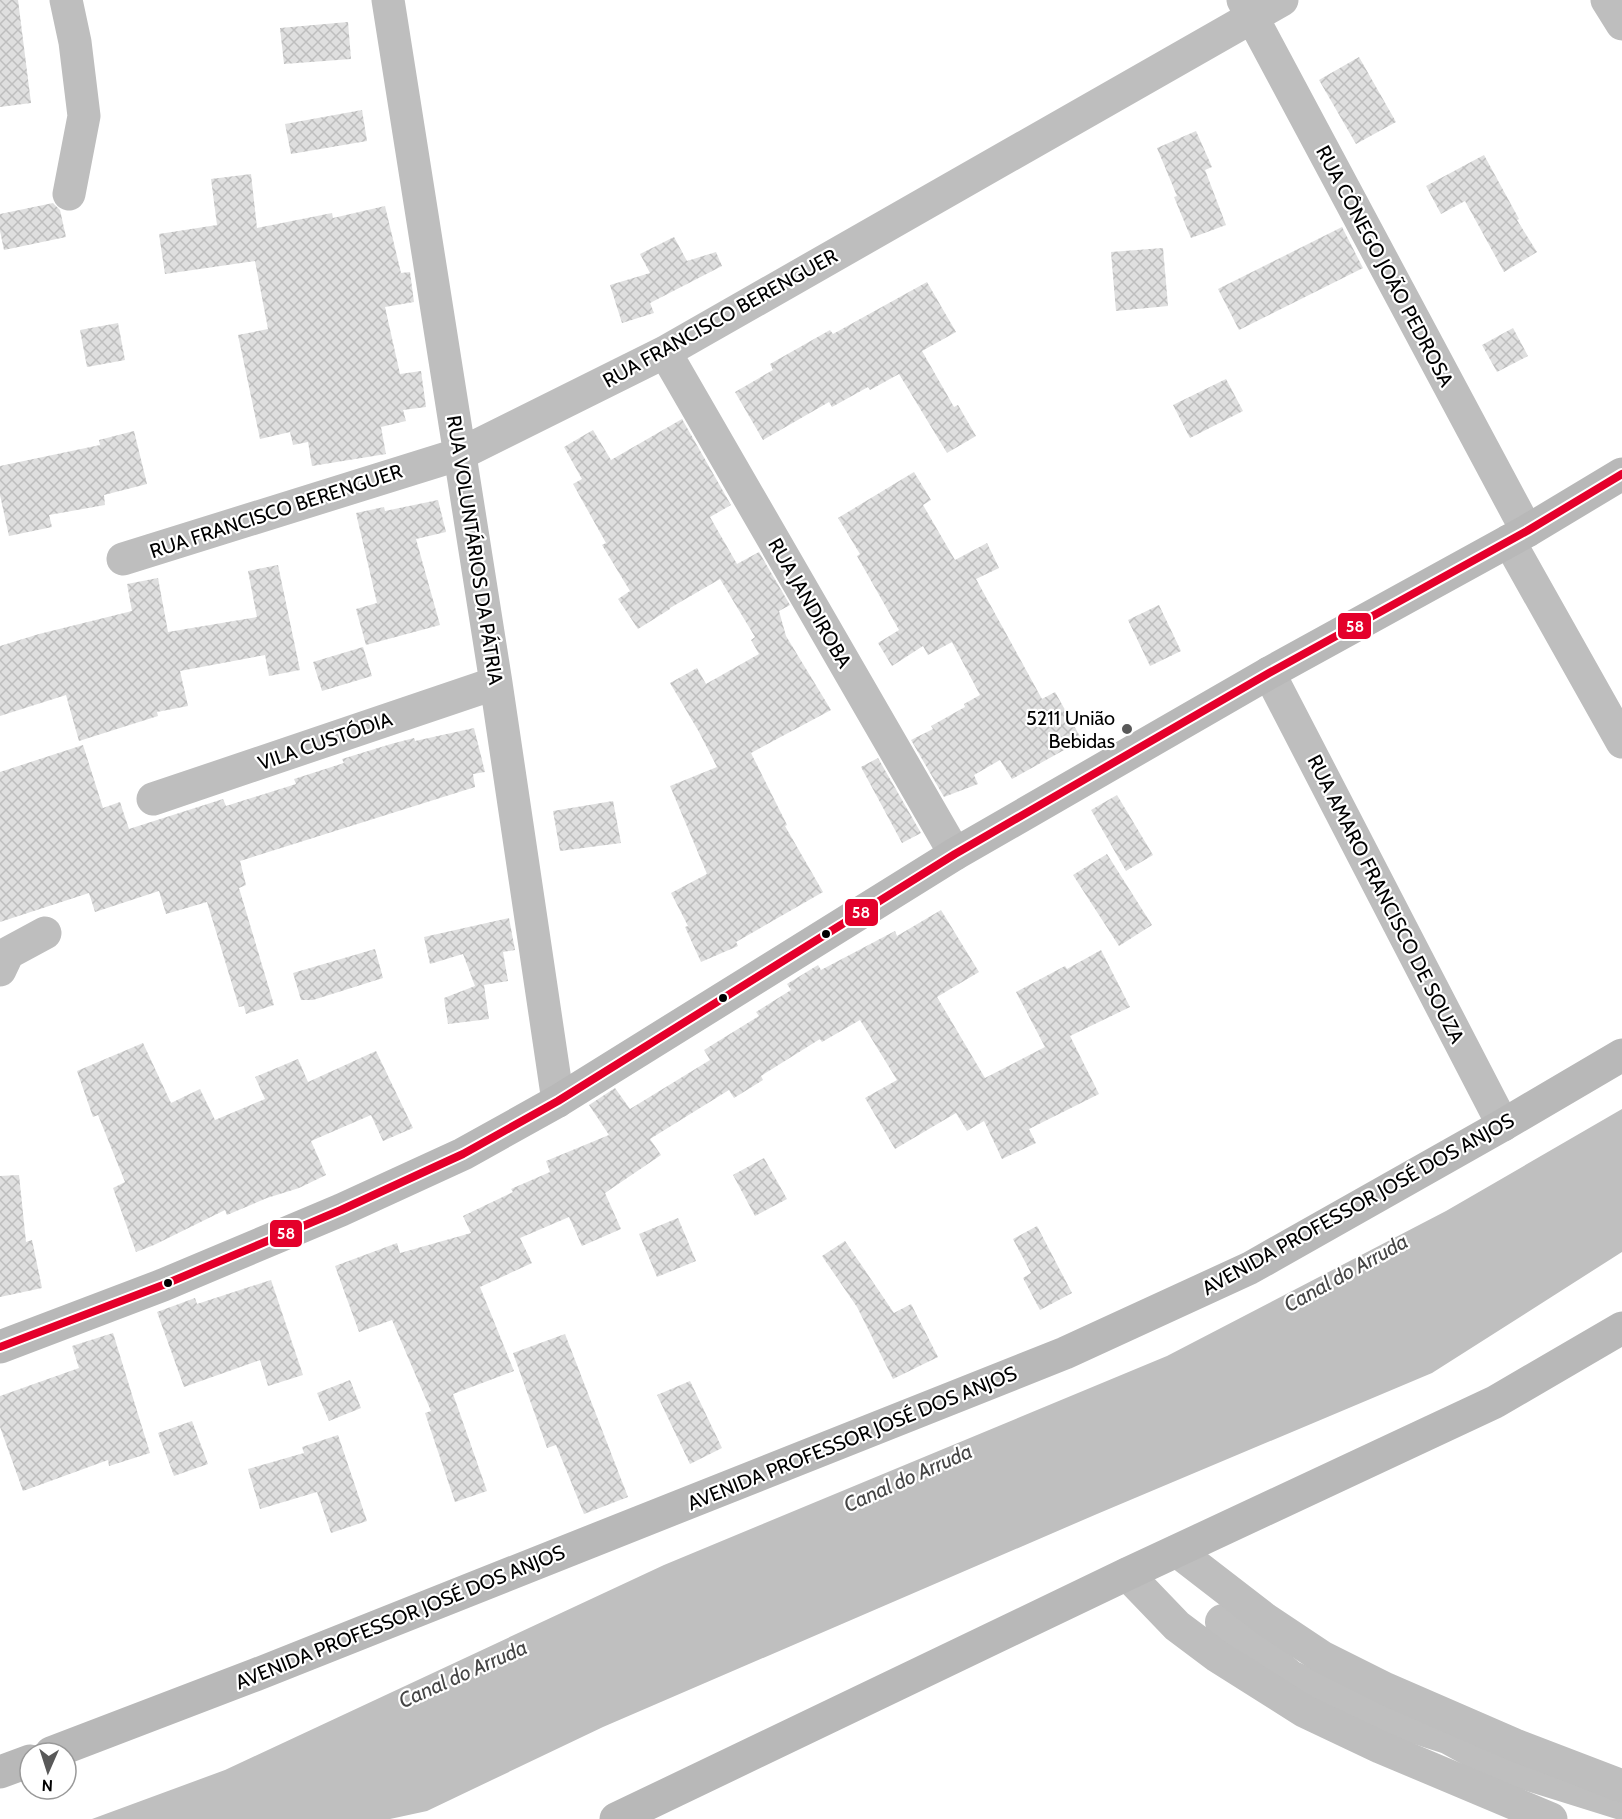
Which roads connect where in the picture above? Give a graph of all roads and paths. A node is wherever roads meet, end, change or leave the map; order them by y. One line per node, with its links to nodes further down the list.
1 (66, 0): 7 (street)
2 (388, 0): 9 (street, RUA VOLUNTÁRIOS DA PÁTRIA)
3 (1282, 0): 5 (street, RUA FRANCISCO BERENGUER)
4 (1608, 0): 6 (street)
5 (1247, 9): 8 (street, RUA FRANCISCO BERENGUER); 11 (street, RUA CÔNEGO JOÃO PEDROSA)
6 (1622, 24)
7 (69, 194)
8 (665, 352): 9 (street, RUA FRANCISCO BERENGUER); 17 (street, RUA JANDIROBA)
9 (460, 454): 12 (street, RUA FRANCISCO BERENGUER); 14 (street, RUA VOLUNTÁRIOS DA PÁTRIA)
10 (1622, 474): 11 (main road)
11 (1518, 536): 13 (main road); 15 (street, RUA CÔNEGO JOÃO PEDROSA)
12 (123, 560)
13 (1269, 673): 17 (main road); 22 (street, RUA AMARO FRANCISCO DE SOUZA)
14 (496, 683): 16 (street, VILA CUSTÓDIA); 21 (street, RUA VOLUNTÁRIOS DA PÁTRIA)
15 (1622, 741)
16 (153, 799)
17 (955, 854): 21 (main road)
18 (45, 933): 19 (street)
19 (0, 970)
20 (1622, 1054): 22 (main road, AVENIDA PROFESSOR JOSÉ DOS ANJOS)
21 (558, 1101): 24 (main road)
22 (1503, 1125): 27 (main road, AVENIDA PROFESSOR JOSÉ DOS ANJOS)
23 (1622, 1328): 25 (main road)
24 (0, 1347)
25 (1177, 1551): 26 (main road); 30 (street)
26 (1128, 1574): 31 (main road); 32 (street)
27 (78, 1743)
28 (18, 1765): 29 (main road)
29 (0, 1772)
30 (1622, 1786)
31 (627, 1817)
32 (1551, 1819)

